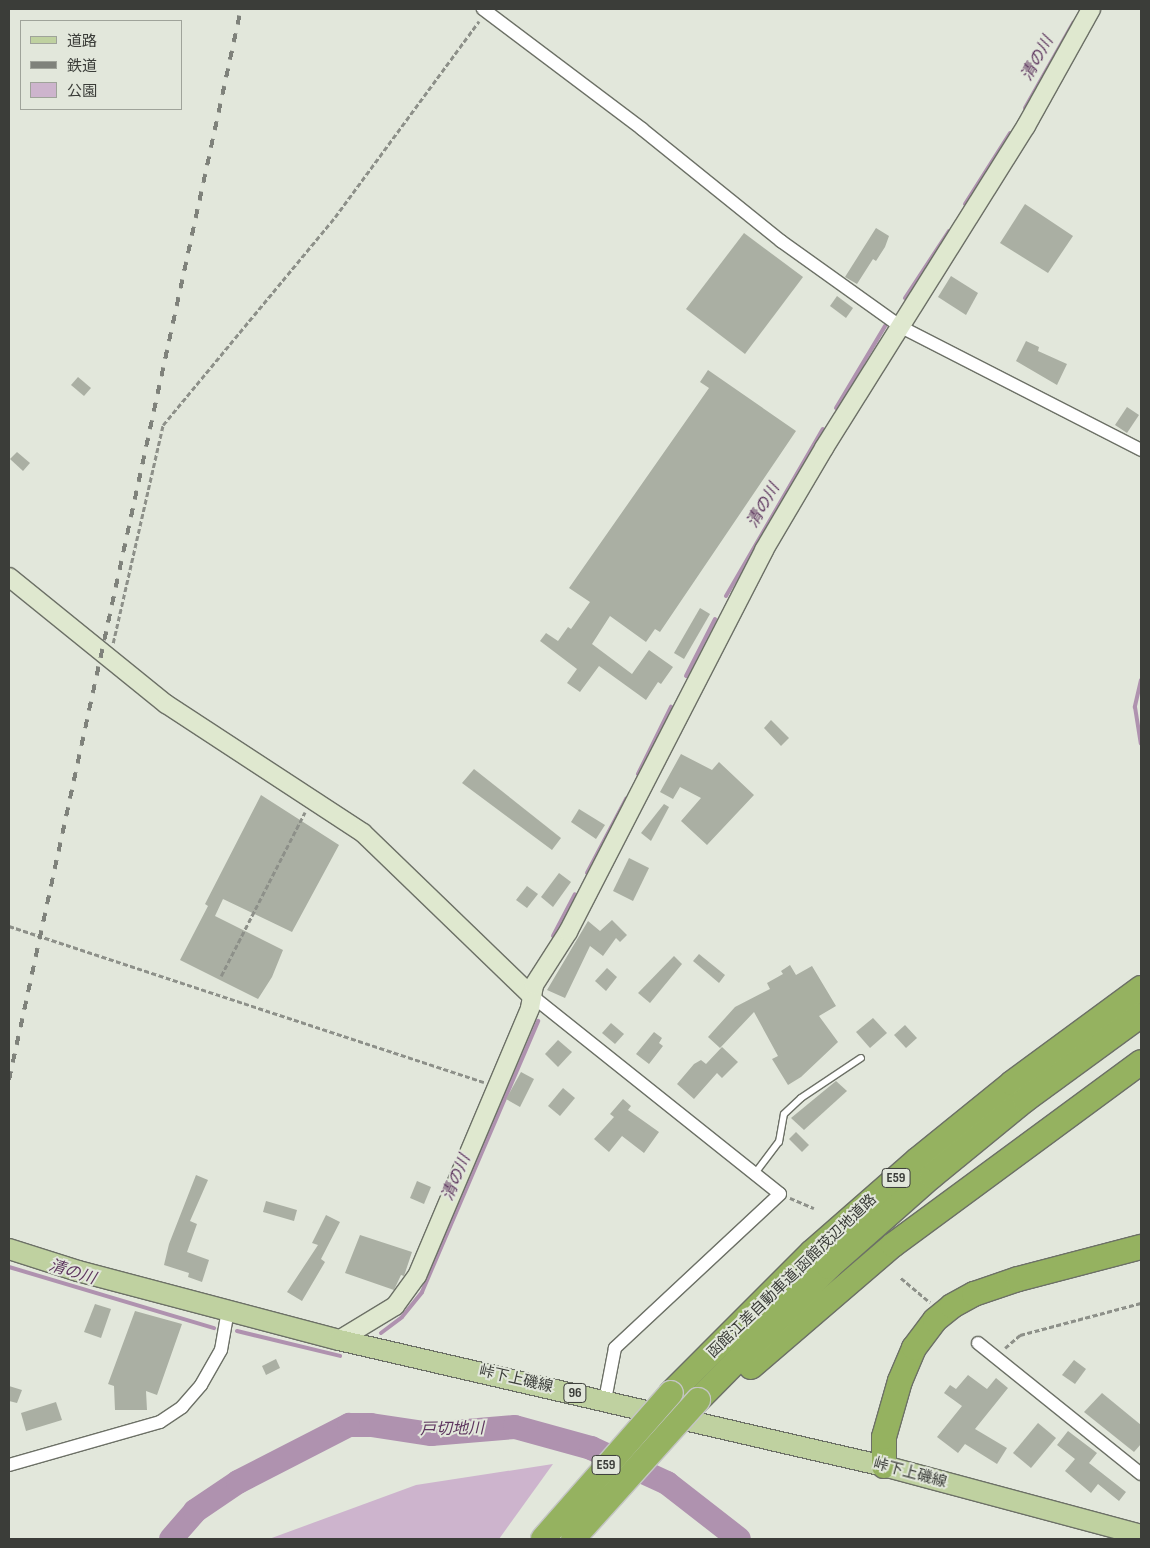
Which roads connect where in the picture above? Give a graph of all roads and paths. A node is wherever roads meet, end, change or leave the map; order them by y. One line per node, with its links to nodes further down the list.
1 (1091, 9): 3 (street)
2 (485, 10): 3 (street); 6 (path)
3 (901, 327): 4 (street); 12 (street)
4 (1141, 450)
5 (9, 577): 6 (street)
6 (108, 659): 7 (street)
7 (313, 800): 9 (path); 12 (street)
8 (9, 926): 17 (path)
9 (221, 976)
10 (1141, 976): 16 (highway)
11 (1141, 988): 16 (highway, 函館江差自動車道;函館茂辺地道路 / E59)
12 (532, 996): 17 (street); 18 (street)
13 (1141, 1015): 32 (highway, 函館江差自動車道;函館茂辺地道路 / E59)
14 (861, 1058): 18 (lane)
15 (1141, 1062): 32 (highway)
16 (1012, 1083): 38 (highway, 函館江差自動車道;函館茂辺地道路 / E59, bridge)
17 (497, 1086): 28 (street)
18 (756, 1172): 19 (street)
19 (780, 1194): 20 (path); 31 (street)
20 (814, 1208)
21 (1141, 1247): 34 (highway)
22 (9, 1250): 27 (main road, 峠下上磯線 / 96)
23 (1141, 1260): 34 (highway)
24 (901, 1278): 26 (path)
25 (1141, 1303): 30 (path)
26 (934, 1306)
27 (228, 1311): 28 (main road, 峠下上磯線 / 96); 33 (street)
28 (339, 1340): 31 (main road, 峠下上磯線 / 96)
29 (978, 1344): 30 (street)
30 (1002, 1364): 35 (street)
31 (605, 1400): 34 (main road, 峠下上磯線 / 96)
32 (704, 1402): 36 (highway, bridge)
33 (9, 1465)
34 (884, 1466): 37 (main road, 峠下上磯線 / 96)
35 (1141, 1474)
36 (579, 1532)
37 (1141, 1535)
38 (543, 1539)

